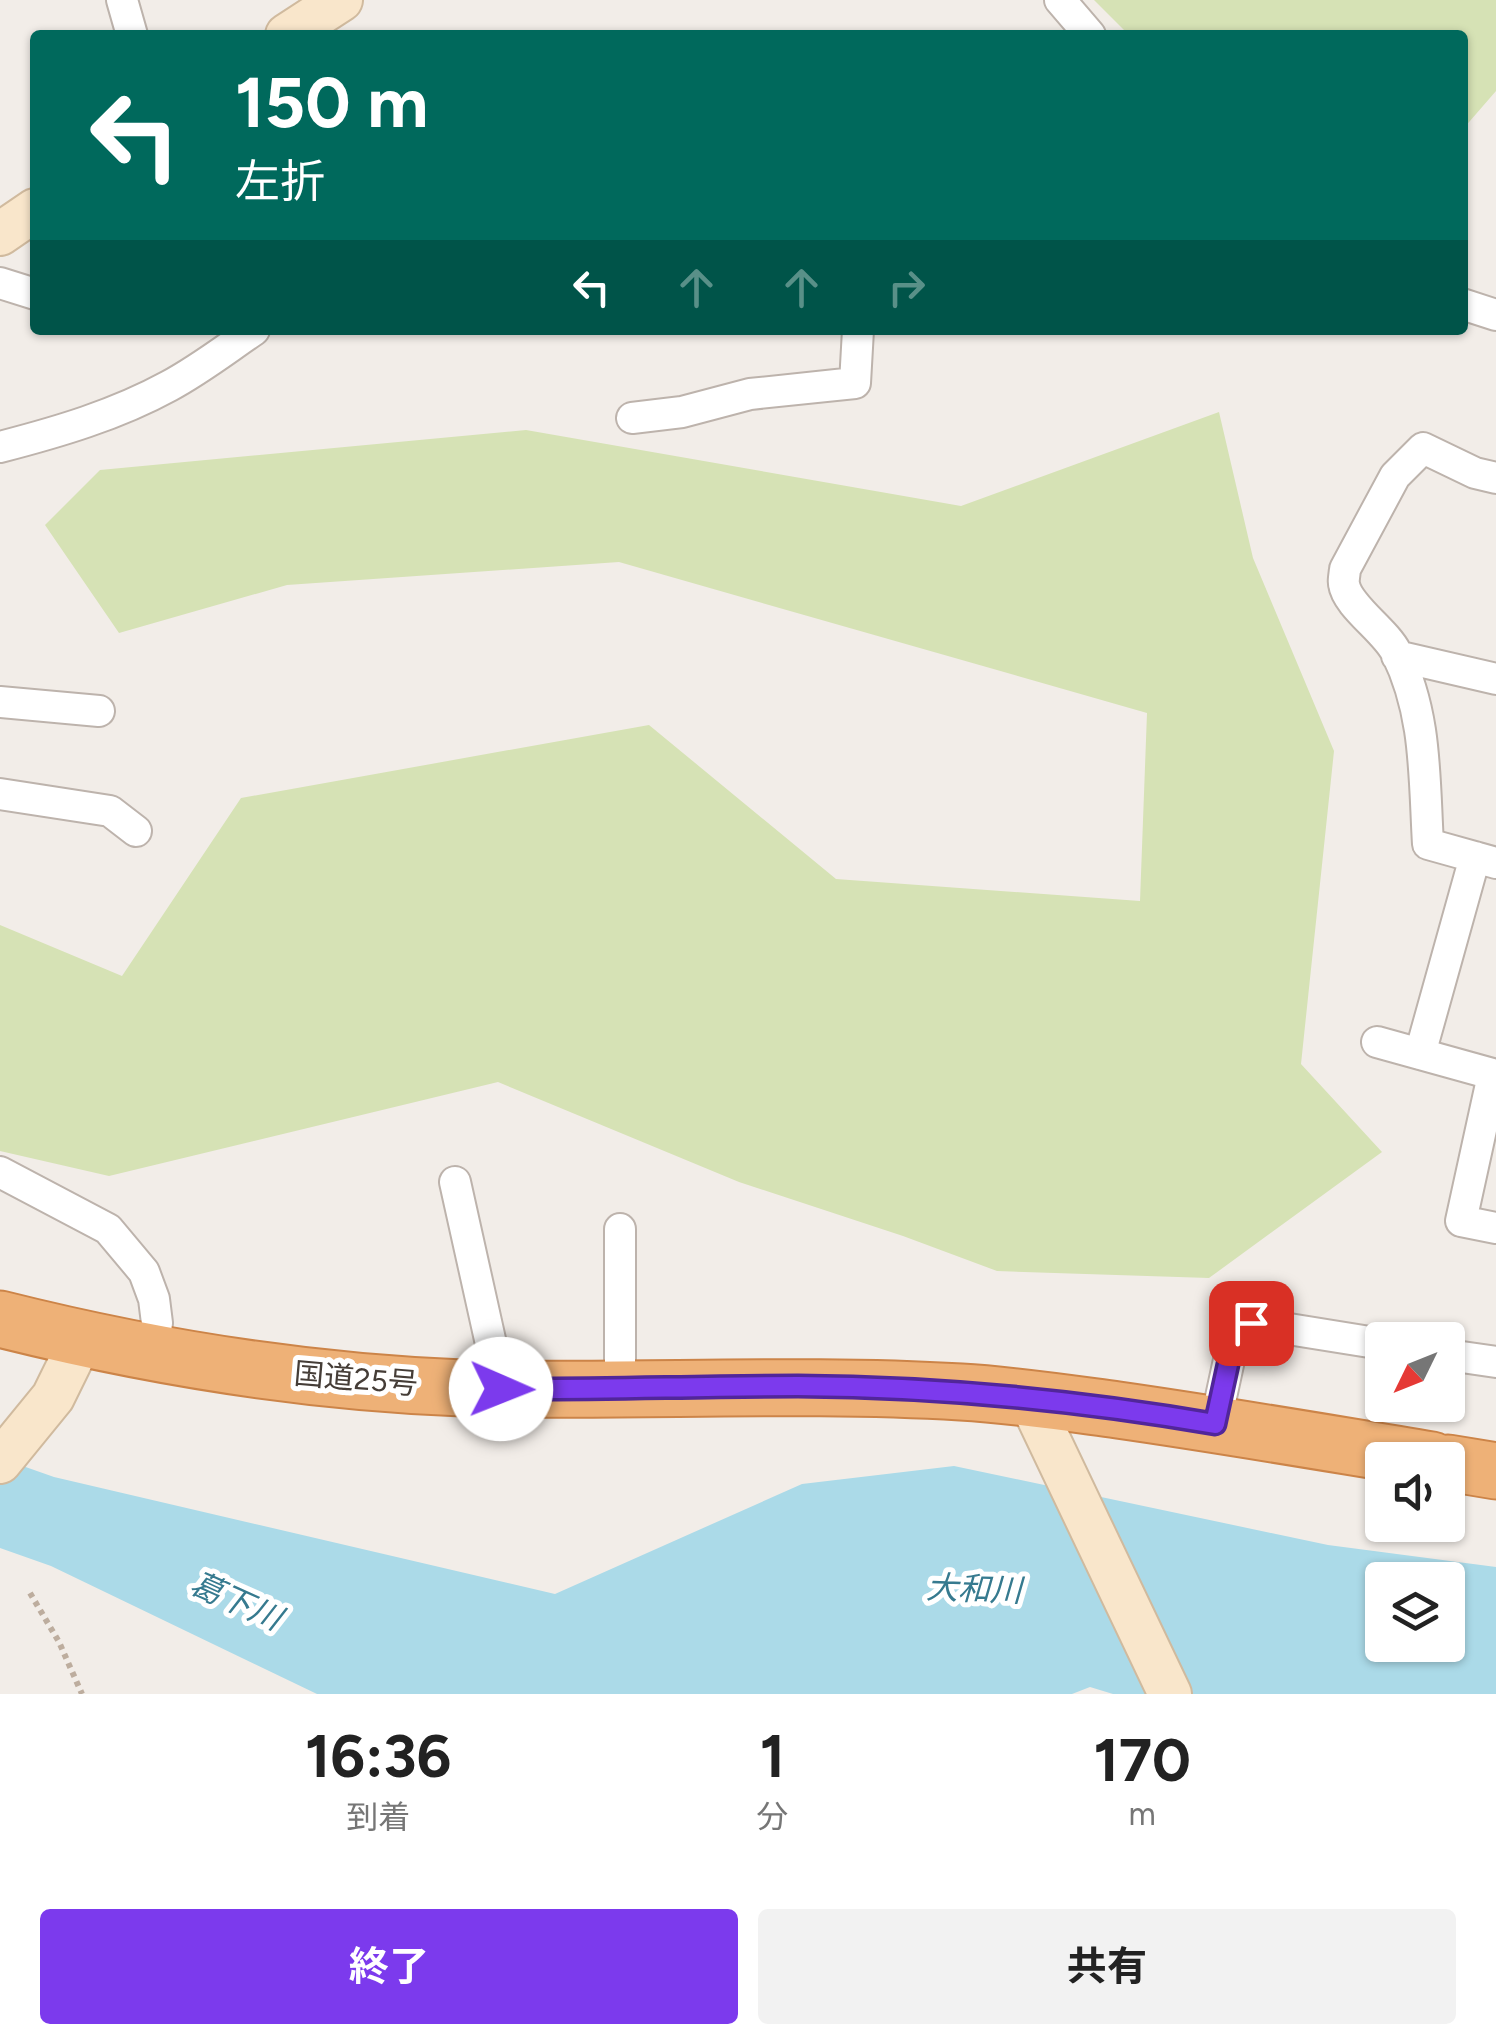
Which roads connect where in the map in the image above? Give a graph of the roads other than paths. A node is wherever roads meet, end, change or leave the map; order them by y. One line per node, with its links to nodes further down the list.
1 (122, 0): 4 (street)
2 (341, 0): 5 (street)
3 (1060, 0): 6 (street)
4 (131, 30)
5 (295, 30)
6 (1086, 30)
7 (30, 213): 8 (street)
8 (0, 234)
9 (0, 283): 10 (street)
10 (30, 292)
11 (1468, 306): 12 (street)
12 (1496, 315)
13 (247, 335): 16 (street)
14 (858, 335): 15 (street)
15 (632, 418)
16 (0, 447)
17 (1496, 478): 18 (street)
18 (1398, 656): 19 (street); 24 (street)
19 (1496, 678)
20 (0, 702): 21 (street)
21 (98, 711)
22 (0, 794): 23 (street)
23 (136, 831)
24 (1486, 860): 26 (street)
25 (1377, 1042): 26 (street)
26 (1420, 1054): 27 (street)
27 (1495, 1075): 30 (street)
28 (0, 1172): 35 (street)
29 (455, 1182): 38 (street)
30 (1496, 1228)
31 (620, 1229): 39 (street)
32 (0, 1319): 33 (highway, 国道25号)
33 (82, 1338): 35 (highway, 国道25号); 43 (street)
34 (1365, 1341): 41 (street)
35 (153, 1352): 38 (highway, 国道25号)
36 (1465, 1357): 37 (street)
37 (1496, 1362)
38 (501, 1389): 39 (highway, 国道25号)
39 (620, 1389): 40 (highway, 国道25号)
40 (1029, 1398): 41 (highway, 国道25号); 46 (street)
41 (1215, 1424): 42 (highway, 国道25号)
42 (1365, 1449)
43 (0, 1462)
44 (1465, 1465): 45 (highway)
45 (1496, 1470)
46 (1170, 1694)

